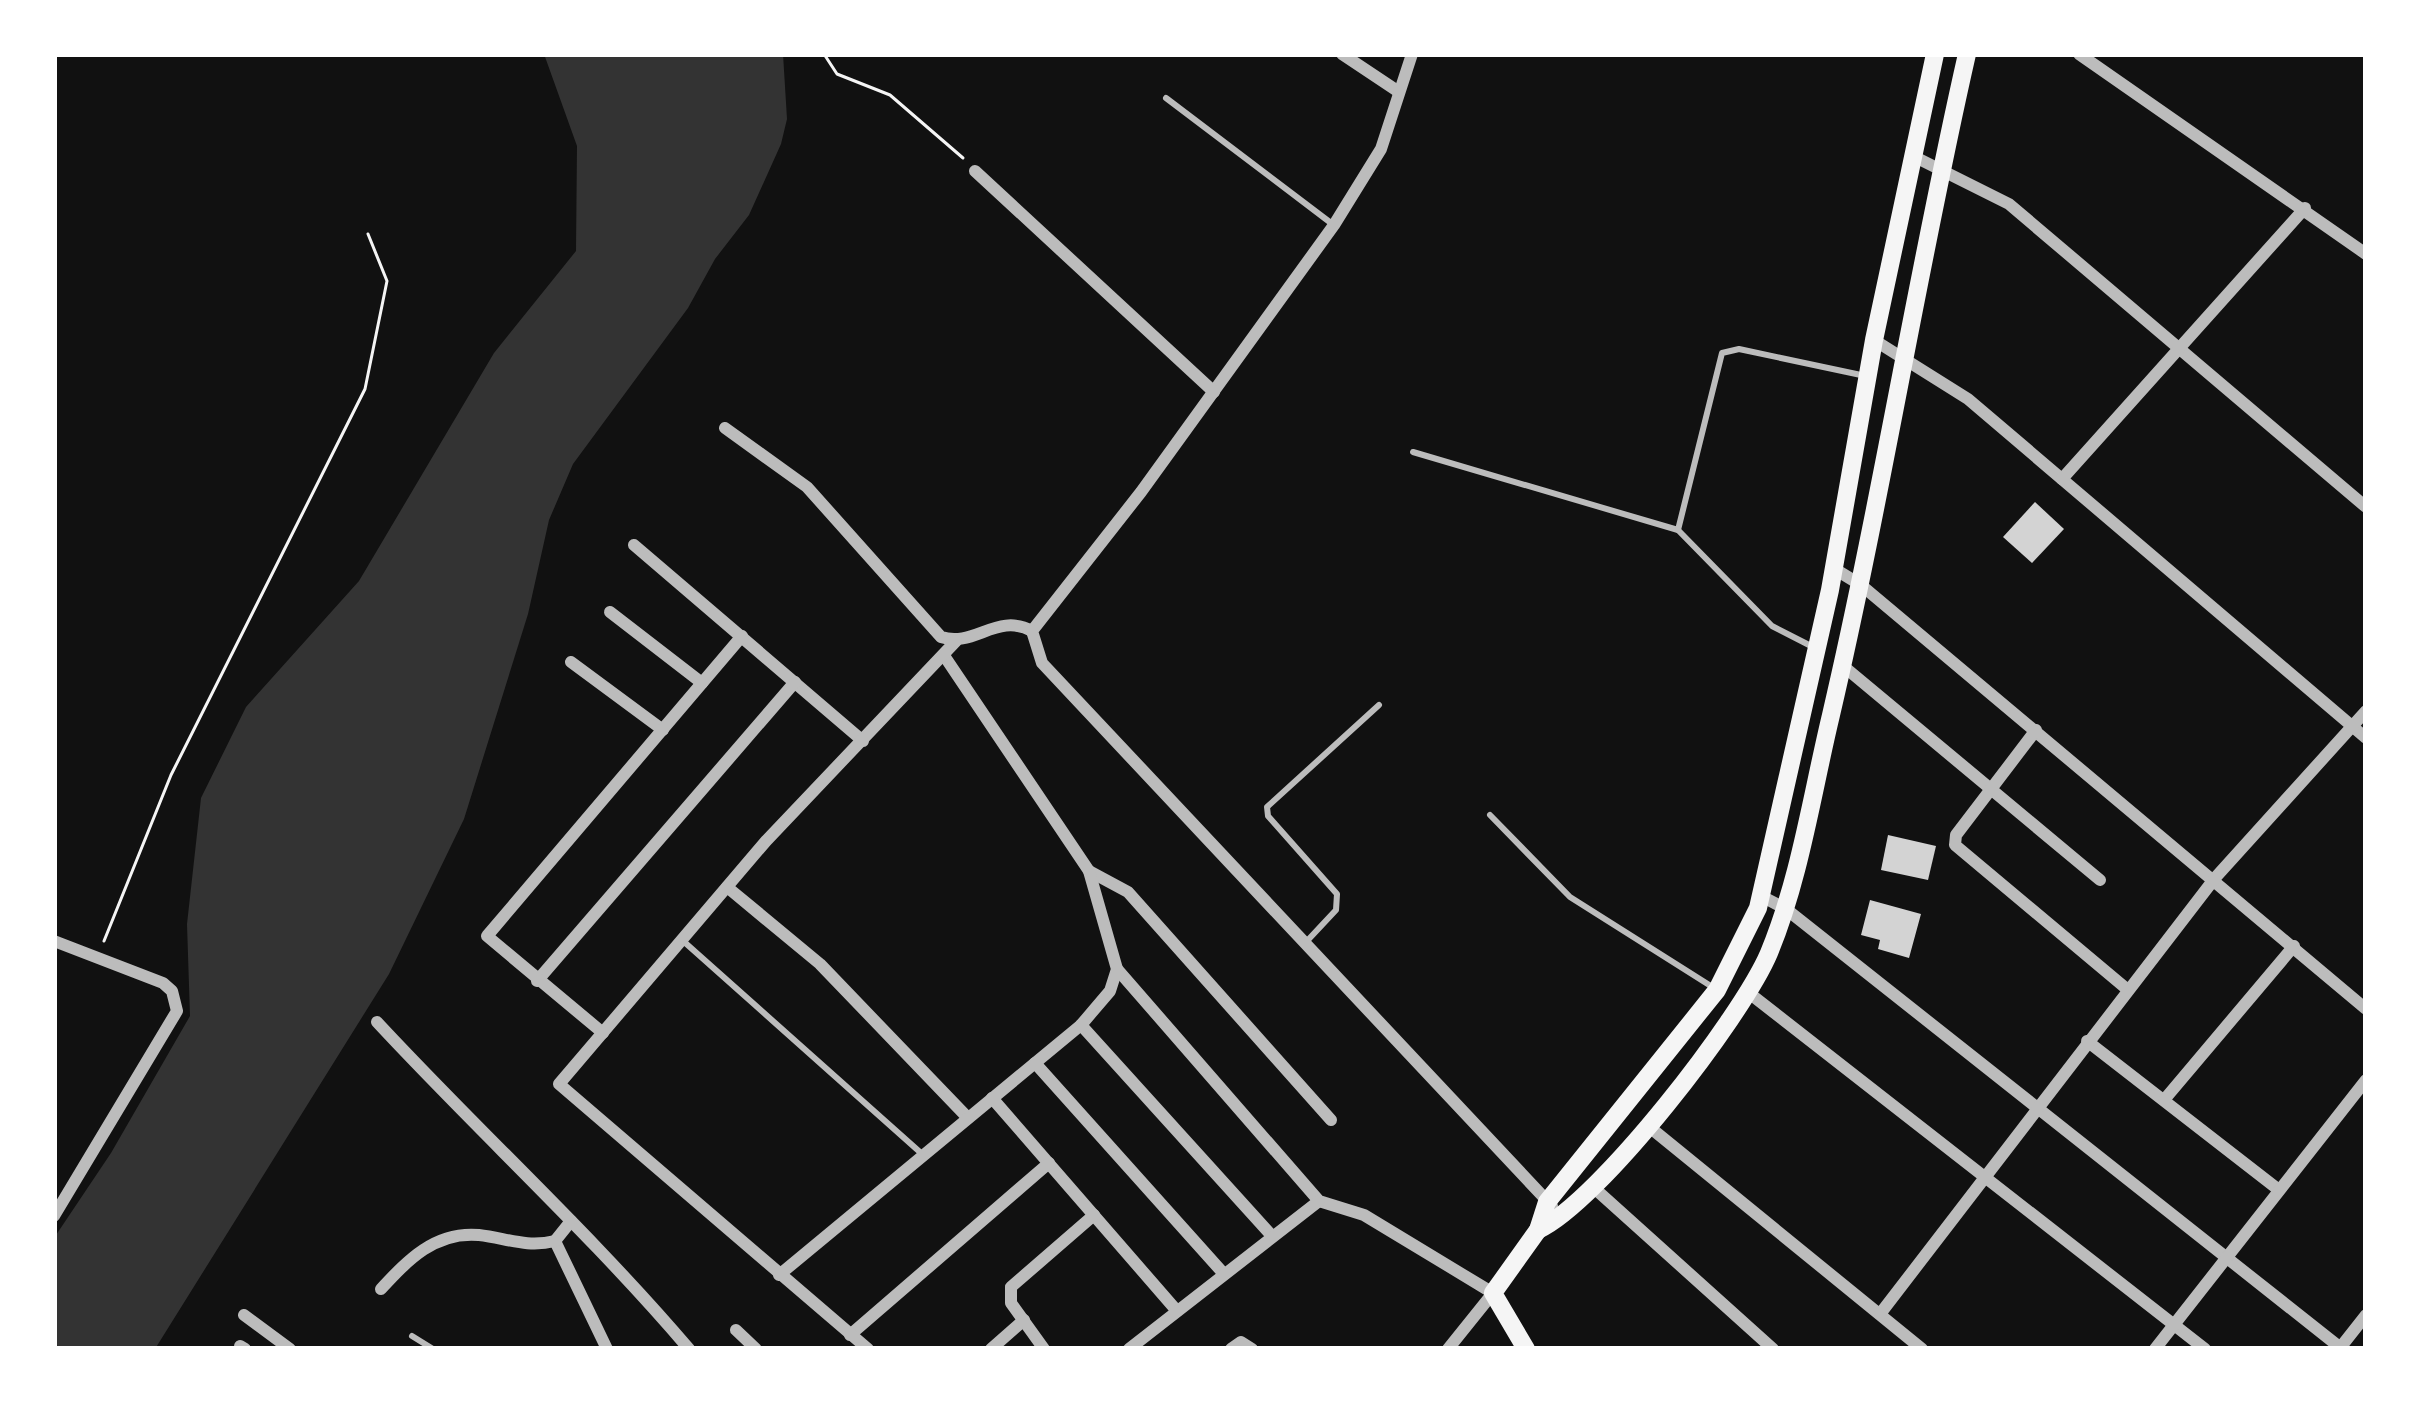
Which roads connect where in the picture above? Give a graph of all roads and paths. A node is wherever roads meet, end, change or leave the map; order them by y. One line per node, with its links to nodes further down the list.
1 (824, 54): 11 (path)
2 (1342, 54): 7 (street)
3 (1412, 54): 7 (street)
4 (1935, 54): 9 (main road)
5 (1967, 54): 10 (main road)
6 (2080, 54): 12 (street)
7 (1399, 92): 13 (street)
8 (1166, 98): 13 (lane)
9 (1913, 156): 10 (street); 16 (main road)
10 (1941, 167): 17 (street); 18 (main road)
11 (975, 171): 20 (street)
12 (2306, 208): 15 (street); 17 (street)
13 (1334, 225): 20 (street)
14 (368, 234): 58 (path)
15 (2366, 254)
16 (1874, 340): 18 (street); 19 (main road)
17 (2180, 349): 23 (street); 24 (street)
18 (1906, 355): 23 (street); 28 (main road)
19 (1868, 376): 25 (lane); 27 (main road)
20 (1214, 392): 30 (street)
21 (725, 428): 32 (street)
22 (1413, 452): 25 (lane)
23 (2062, 479): 41 (street)
24 (2366, 507)
25 (1678, 530): 33 (lane)
26 (634, 545): 31 (street)
27 (1834, 568): 28 (street); 33 (main road)
28 (1862, 585): 36 (main road); 43 (street)
29 (610, 612): 38 (street)
30 (1032, 631): 32 (street); 56 (street)
31 (742, 636): 37 (street); 38 (street)
32 (956, 641): 34 (street)
33 (1816, 648): 52 (main road)
34 (944, 657): 45 (street); 48 (street)
35 (571, 662): 42 (street)
36 (1843, 665): 46 (street); 53 (main road)
37 (795, 682): 45 (street); 60 (street)
38 (702, 683): 42 (street)
39 (1379, 704): 56 (lane)
40 (2366, 711): 41 (street)
41 (2352, 726): 44 (street); 49 (street)
42 (663, 730): 60 (street)
43 (2036, 730): 46 (street); 49 (street)
44 (2366, 738)
45 (862, 741): 51 (street)
46 (1990, 788): 50 (street); 62 (street)
47 (1490, 815): 61 (lane)
48 (1089, 871): 59 (street); 77 (street)
49 (2215, 878): 57 (street); 62 (street)
50 (2100, 880)
51 (727, 887): 54 (street); 76 (street)
52 (1761, 896): 53 (street); 61 (main road)
53 (1786, 909): 63 (main road); 74 (street)
54 (682, 940): 67 (street); 79 (lane)
55 (54, 941): 58 (street)
56 (1305, 944): 85 (street)
57 (2294, 946): 64 (street); 73 (street)
58 (100, 960): 87 (street)
59 (1118, 969): 66 (street); 84 (street)
60 (538, 981): 67 (street)
61 (1717, 990): 85 (main road)
62 (2128, 990): 68 (street)
63 (1749, 993): 78 (main road); 81 (street)
64 (2366, 1009)
65 (377, 1022): 89 (street)
66 (1082, 1025): 69 (street); 91 (street)
67 (603, 1033): 95 (street)
68 (2087, 1041): 73 (street); 74 (street)
69 (1035, 1063): 72 (street); 94 (street)
70 (2366, 1080): 71 (street)
71 (2353, 1096): 75 (street); 83 (street)
72 (992, 1098): 76 (street); 80 (street)
73 (2164, 1100): 83 (street)
74 (2036, 1107): 81 (street); 93 (street)
75 (2366, 1109)
76 (968, 1118): 79 (street)
77 (1331, 1120)
78 (1646, 1125): 82 (main road); 99 (street)
79 (924, 1155): 95 (street)
80 (1049, 1163): 86 (street); 105 (street)
81 (1982, 1178): 99 (street); 103 (street)
82 (1593, 1187): 88 (main road); 121 (street)
83 (2279, 1190): 93 (street)
84 (1319, 1201): 91 (street); 97 (street)
85 (1547, 1202): 88 (street); 90 (main road)
86 (1094, 1215): 98 (street); 102 (street)
87 (54, 1216)
88 (1564, 1218): 90 (main road)
89 (571, 1221): 92 (street); 111 (street)
90 (1538, 1230): 97 (main road)
91 (1272, 1236): 94 (street)
92 (555, 1240): 96 (street); 107 (street)
93 (2226, 1258): 103 (street); 108 (street)
94 (1224, 1274): 98 (street)
95 (779, 1275): 105 (street)
96 (381, 1289)
97 (1492, 1293): 119 (street); 120 (main road)
98 (1177, 1311): 116 (street)
99 (1880, 1314): 122 (street)
100 (244, 1315): 109 (street)
101 (2366, 1315): 108 (street)
102 (1024, 1320): 114 (street); 115 (street)
103 (2175, 1324): 123 (street); 124 (street)
104 (736, 1330): 112 (street)
105 (850, 1335): 113 (street)
106 (412, 1336): 110 (lane)
107 (606, 1348)
108 (2341, 1348)
109 (290, 1349)
110 (433, 1349)
111 (688, 1349)
112 (756, 1349)
113 (868, 1349)
114 (991, 1349)
115 (1044, 1349)
116 (1129, 1349)
117 (1231, 1349): 118 (street)
118 (1252, 1349)
119 (1448, 1349)
120 (1526, 1349)
121 (1774, 1349)
122 (1922, 1349)
123 (2155, 1349)
124 (2205, 1349)

